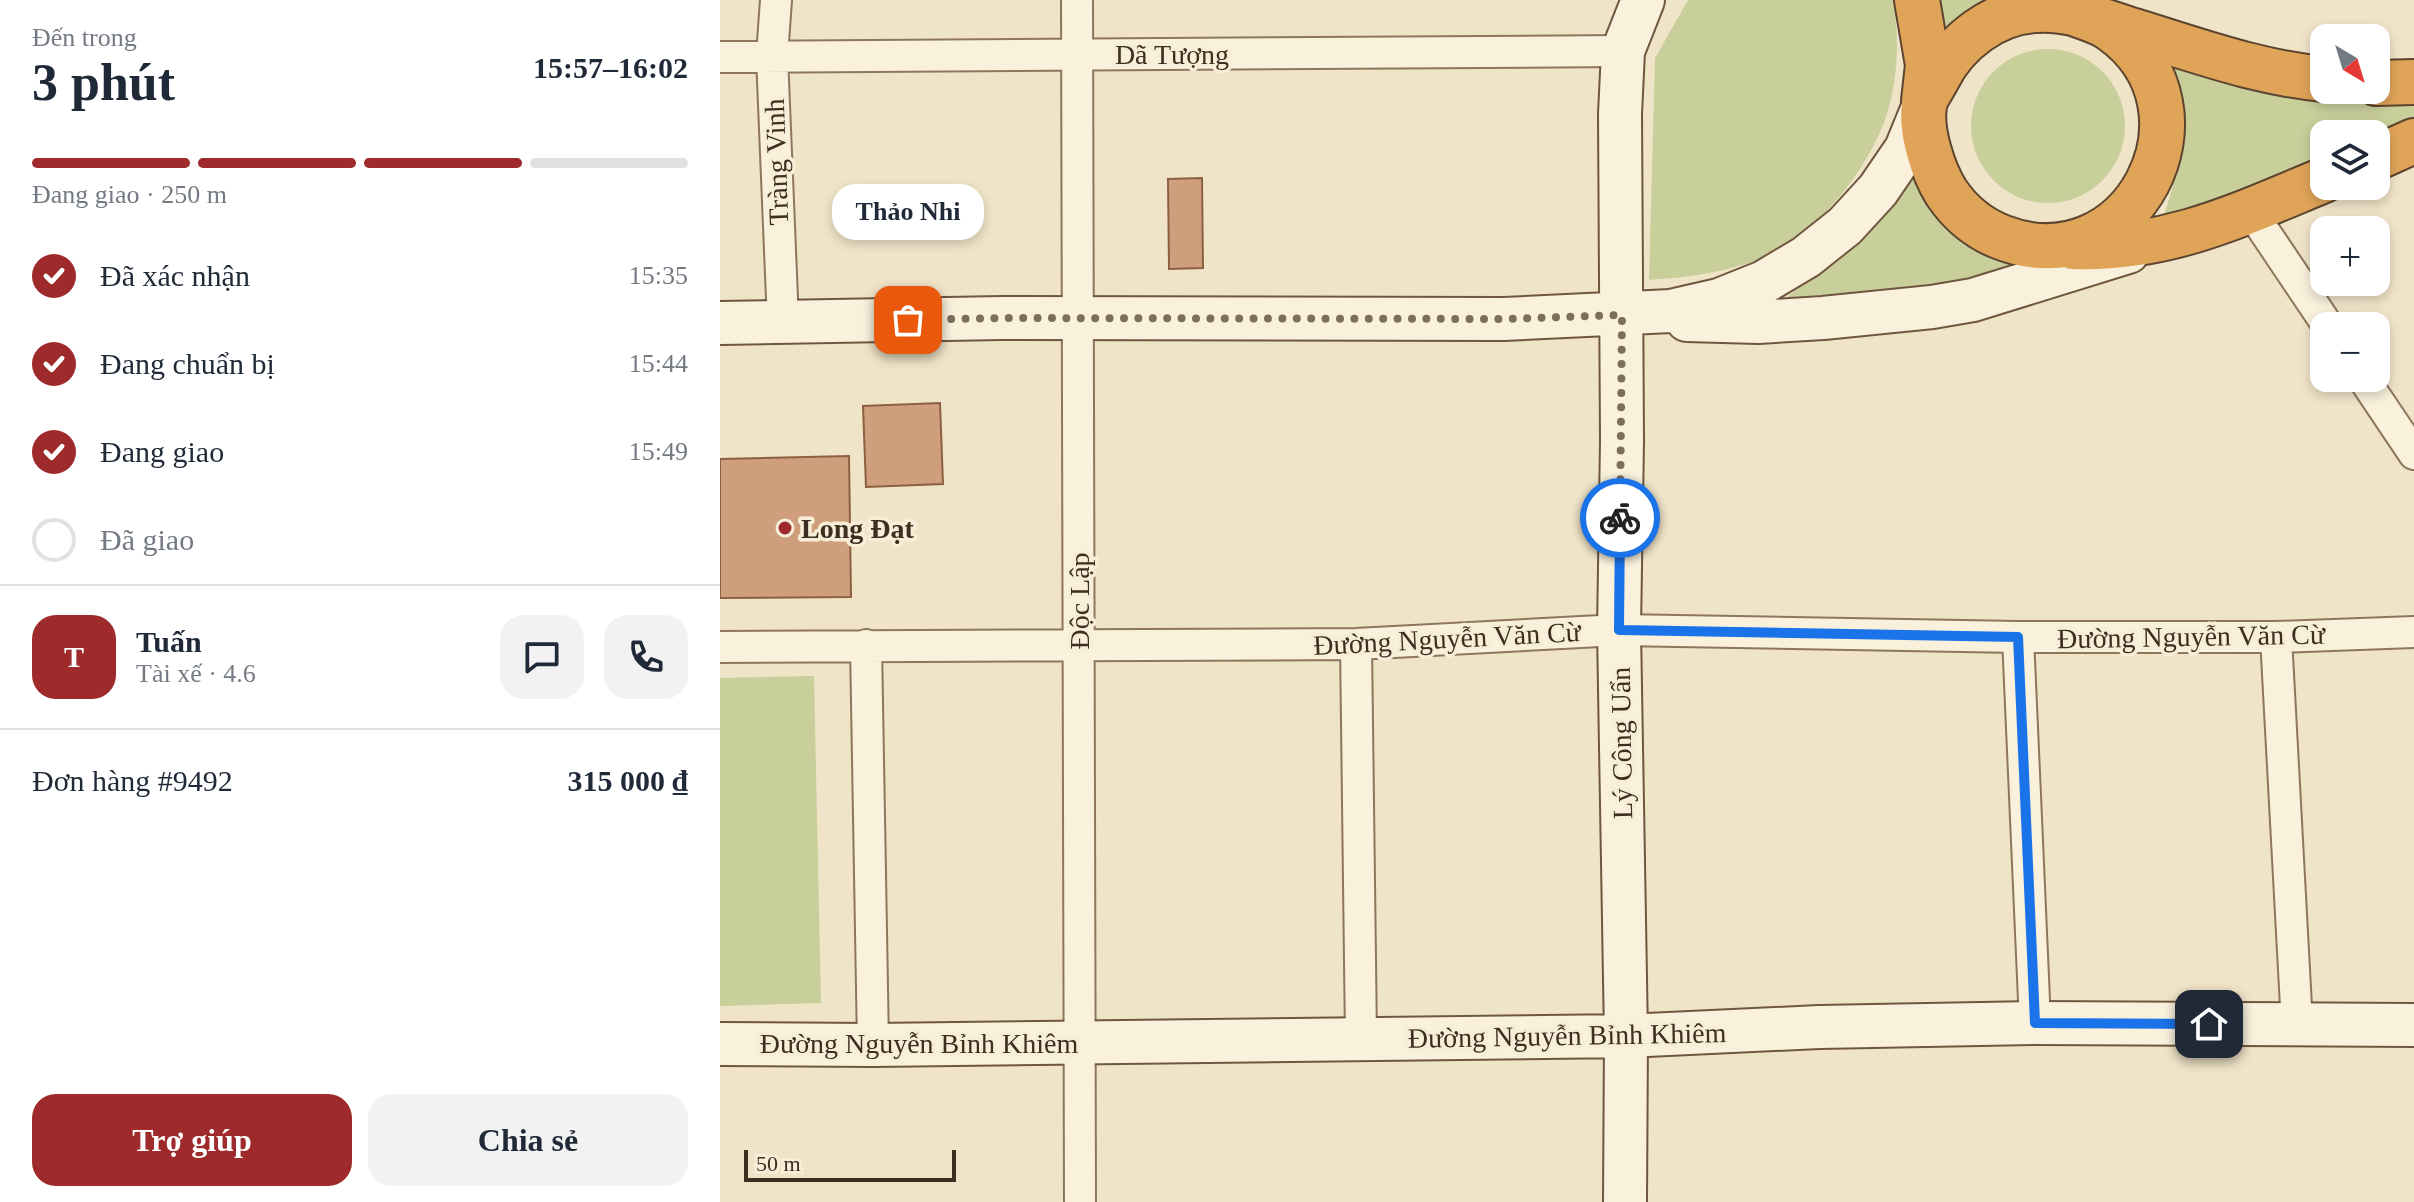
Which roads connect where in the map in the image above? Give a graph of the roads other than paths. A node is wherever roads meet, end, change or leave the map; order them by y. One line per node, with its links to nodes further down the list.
1 (776, 0): 8 (street, Tràng Vinh)
2 (1077, 0): 7 (street, Độc Lập)
3 (1643, 0): 6 (street, Lý Công Uẩn)
4 (1917, 0): 13 (highway)
5 (2109, 19): 10 (highway); 13 (highway); 19 (highway)
6 (1623, 51): 7 (street, Dã Tượng); 22 (street, Lý Công Uẩn)
7 (1078, 54): 8 (street, Dã Tượng); 23 (street, Độc Lập)
8 (772, 56): 9 (street, Dã Tượng); 25 (street, Tràng Vinh)
9 (720, 57)
10 (2310, 77)
11 (2414, 82): 12 (highway)
12 (2390, 83)
13 (1924, 105): 19 (highway); 22 (street)
14 (2414, 141): 15 (highway)
15 (2390, 152)
16 (2310, 186): 17 (highway)
17 (2250, 210): 18 (highway); 21 (street)
18 (2183, 235): 19 (highway); 20 (street)
19 (2077, 242): 20 (street)
20 (1973, 300): 22 (street)
21 (2319, 312)
22 (1622, 315): 23 (street); 28 (street, Lý Công Uẩn)
23 (1078, 318): 25 (street); 34 (street, Độc Lập)
24 (720, 323): 25 (street)
25 (783, 323)
26 (2372, 392): 27 (street)
27 (2414, 454)
28 (1619, 630): 30 (street, Đường Nguyễn Văn Cừ); 32 (street, Đường Nguyễn Văn Cừ); 39 (street, Lý Công Uẩn)
29 (2414, 632): 31 (street, Đường Nguyễn Văn Cừ)
30 (2018, 637): 31 (street, Đường Nguyễn Văn Cừ); 36 (street)
31 (2276, 637): 37 (street)
32 (1356, 644): 34 (street, Đường Nguyễn Văn Cừ); 40 (street)
33 (866, 645): 34 (street, Đường Nguyễn Văn Cừ); 35 (street, Đường Nguyễn Văn Cừ); 43 (street)
34 (1079, 645): 41 (street, Độc Lập)
35 (720, 647)
36 (2035, 1023): 37 (street, Đường Nguyễn Bỉnh Khiêm); 39 (street, Đường Nguyễn Bỉnh Khiêm)
37 (2297, 1025): 38 (street, Đường Nguyễn Bỉnh Khiêm)
38 (2414, 1025)
39 (1626, 1036): 40 (street, Đường Nguyễn Bỉnh Khiêm); 45 (street, Lý Công Uẩn)
40 (1361, 1039): 41 (street, Đường Nguyễn Bỉnh Khiêm)
41 (1080, 1043): 43 (street, Đường Nguyễn Bỉnh Khiêm); 44 (street, Độc Lập)
42 (720, 1044): 43 (street, Đường Nguyễn Bỉnh Khiêm)
43 (873, 1045)
44 (1080, 1202)
45 (1625, 1202)

